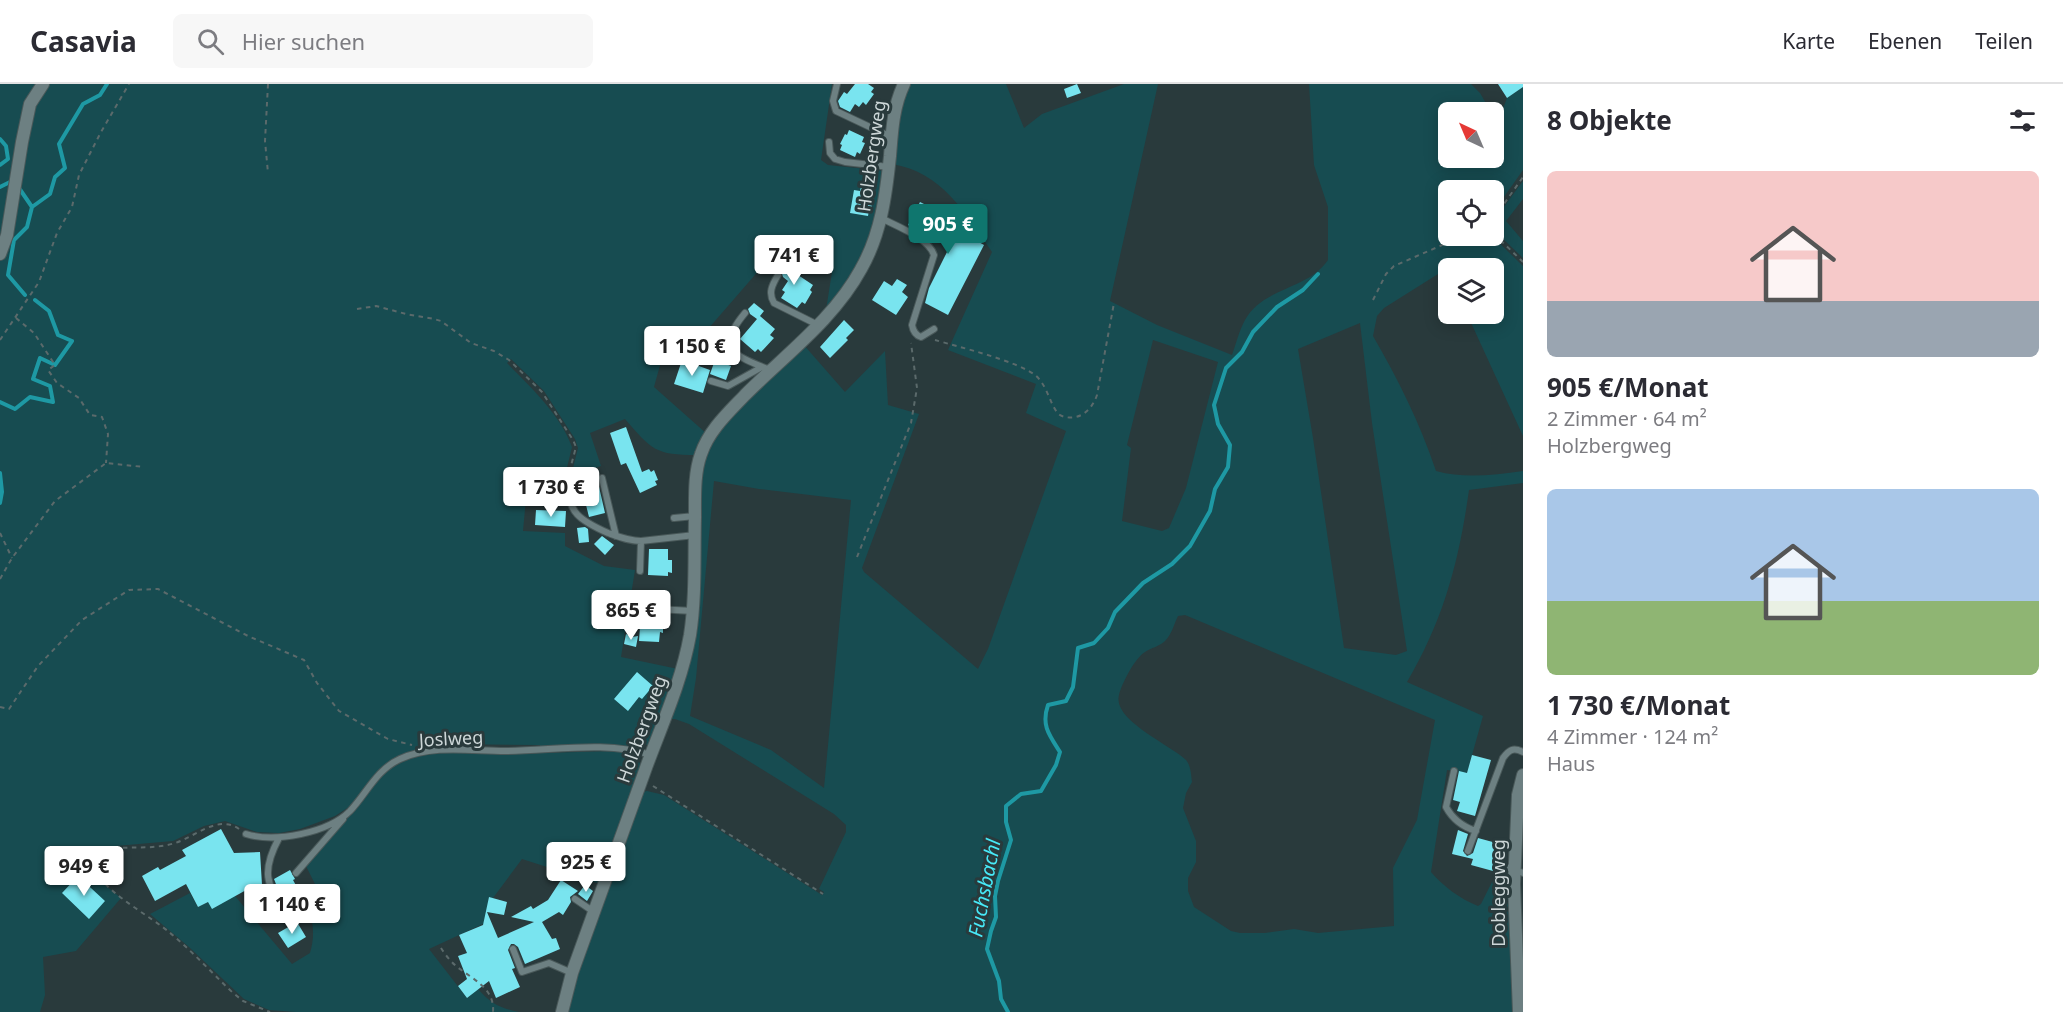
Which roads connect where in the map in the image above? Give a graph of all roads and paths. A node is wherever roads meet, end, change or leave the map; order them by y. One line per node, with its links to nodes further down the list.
1 (43, 84): 15 (street)
2 (129, 84): 22 (path)
3 (268, 84): 9 (path)
4 (837, 84): 6 (lane)
5 (904, 84): 6 (street, Holzbergweg)
6 (892, 138): 8 (street, Holzbergweg)
7 (829, 142): 8 (lane)
8 (889, 167): 12 (street, Holzbergweg)
9 (268, 173)
10 (1523, 177): 11 (path)
11 (1504, 203)
12 (881, 218): 23 (street, Holzbergweg); 24 (lane)
13 (1504, 244): 16 (path)
14 (1440, 246): 18 (path)
15 (0, 254)
16 (1523, 262)
17 (778, 275): 23 (lane)
18 (1373, 300)
19 (1114, 303): 26 (path)
20 (357, 309): 33 (path)
21 (745, 313): 28 (lane)
22 (16, 318): 27 (path); 30 (path)
23 (818, 325): 28 (street, Holzbergweg)
24 (912, 325): 26 (lane); 40 (path)
25 (934, 329): 26 (lane)
26 (921, 336)
27 (0, 340)
28 (766, 369): 29 (lane); 34 (street, Holzbergweg)
29 (711, 381)
30 (106, 463): 31 (path); 41 (path)
31 (144, 467)
32 (602, 478): 38 (lane)
33 (567, 481): 38 (lane)
34 (695, 516): 35 (lane); 37 (street, Holzbergweg)
35 (674, 518)
36 (0, 533): 41 (path)
37 (695, 535): 39 (lane); 44 (street, Holzbergweg)
38 (616, 536): 39 (lane)
39 (641, 541): 42 (lane)
40 (857, 557)
41 (12, 558): 43 (path)
42 (640, 571)
43 (0, 579)
44 (693, 611): 45 (lane); 49 (street, Holzbergweg)
45 (632, 632)
46 (0, 706): 47 (path)
47 (412, 745)
48 (1523, 752): 55 (lane)
49 (651, 755): 52 (street, Holzbergweg); 53 (lane, Joslweg)
50 (1454, 771): 55 (lane)
51 (1523, 775): 54 (street, Dobleggweg)
52 (642, 780): 62 (path); 64 (street, Holzbergweg)
53 (349, 812): 57 (lane, Joslweg); 61 (lane)
54 (1520, 820): 60 (street, Dobleggweg)
55 (1476, 831): 58 (lane)
56 (246, 834): 57 (lane, Joslweg); 69 (path)
57 (279, 838): 65 (lane)
58 (1468, 851)
59 (1498, 864): 60 (lane)
60 (1519, 872): 72 (street, Dobleggweg)
61 (296, 873)
62 (823, 894)
63 (575, 899): 64 (lane)
64 (594, 912): 68 (street, Holzbergweg)
65 (290, 922)
66 (441, 948): 70 (path)
67 (513, 950): 68 (lane)
68 (572, 973): 71 (street, Holzbergweg)
69 (270, 1012)
70 (493, 1012)
71 (562, 1012)
72 (1520, 1012)

